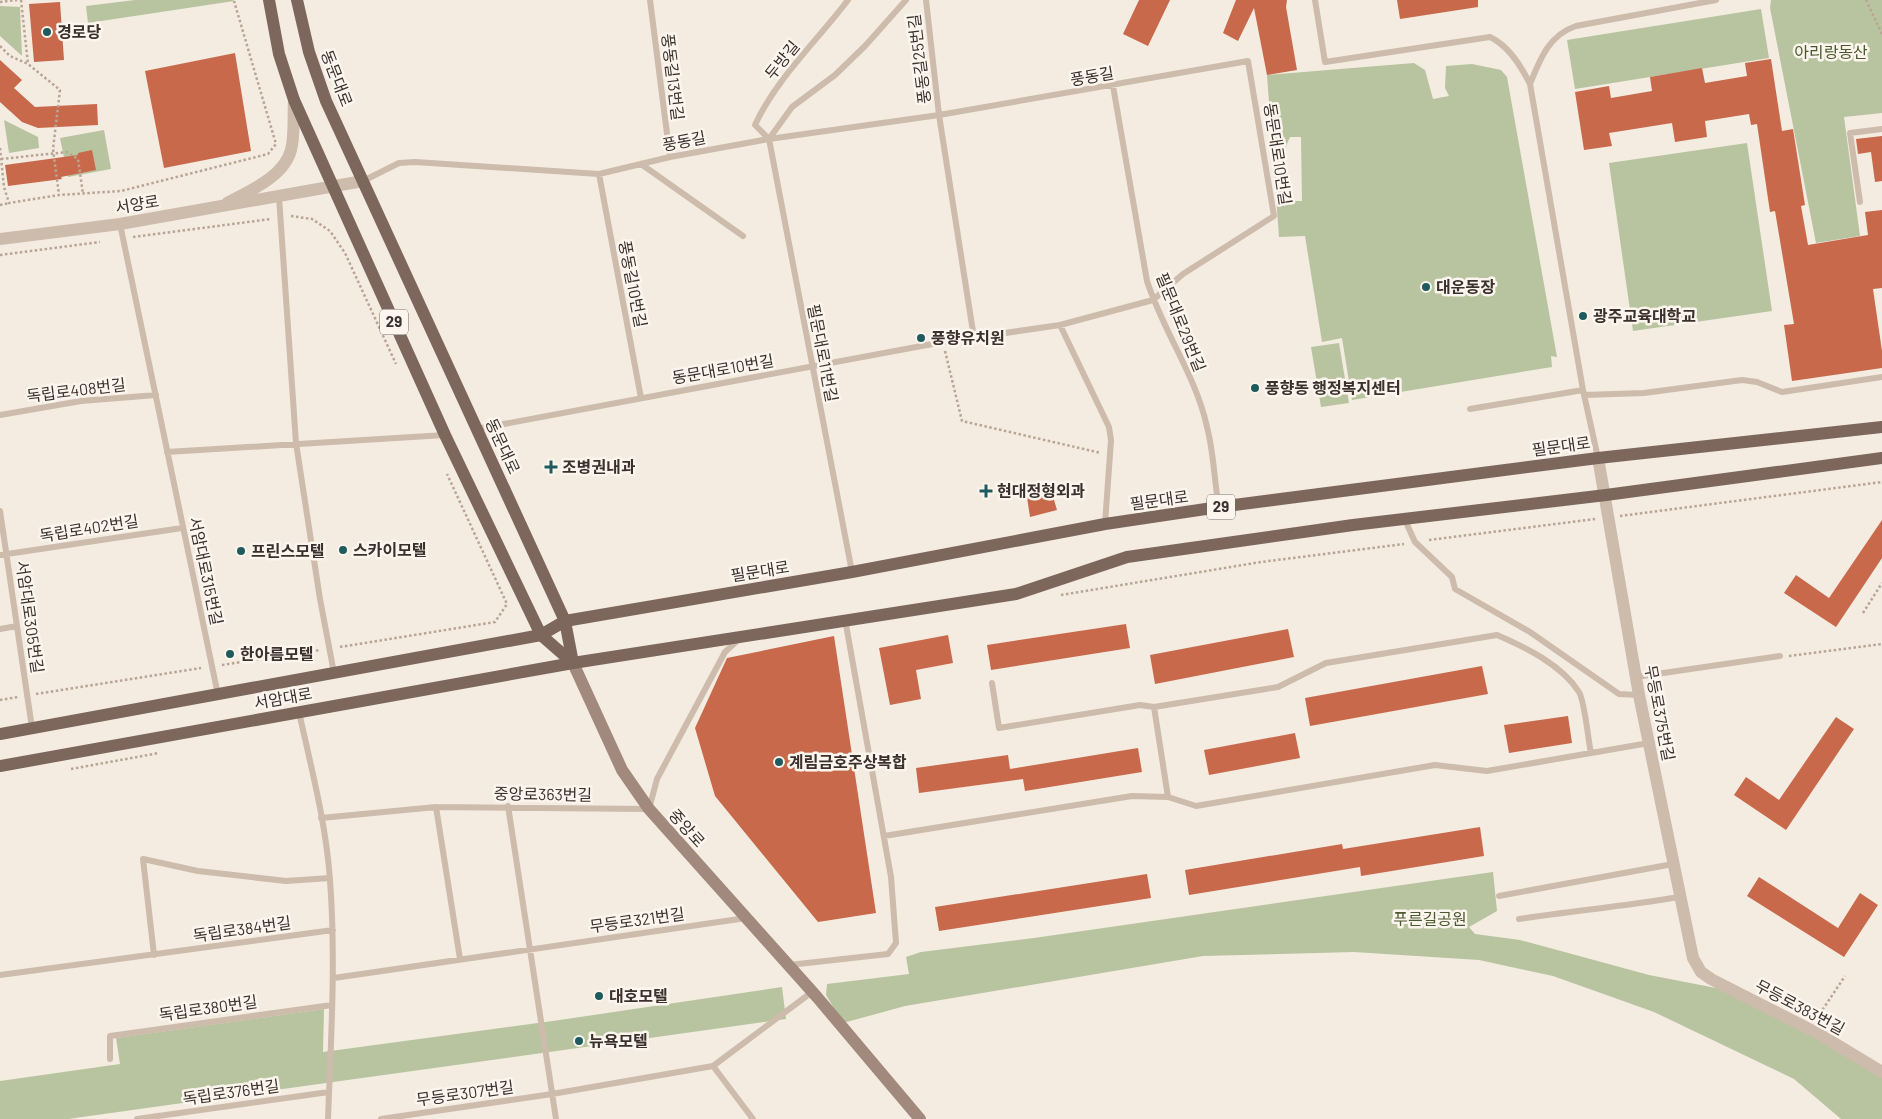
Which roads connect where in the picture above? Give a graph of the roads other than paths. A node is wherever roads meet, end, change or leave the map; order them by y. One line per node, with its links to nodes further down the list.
1 (270, 0): 12 (main road, 29)
2 (297, 0): 19 (main road, 동문대로 / 29)
3 (650, 0): 16 (lane, 풍동길13번길)
4 (848, 0): 15 (lane, 두방길)
5 (906, 0): 15 (lane)
6 (926, 0): 13 (lane, 풍동길25번길)
7 (1315, 0): 10 (lane)
8 (1716, 0): 10 (lane)
9 (1248, 61): 11 (lane, 풍동길); 27 (lane, 동문대로10번길)
10 (1530, 84): 32 (lane)
11 (1113, 86): 13 (lane, 풍동길); 27 (lane, 필문대로29번길)
12 (294, 100): 20 (main road, 29); 23 (street)
13 (940, 115): 15 (lane, 풍동길); 29 (lane)
14 (1882, 129): 22 (lane)
15 (769, 139): 16 (lane, 풍동길); 30 (lane, 필문대로11번길)
16 (670, 157): 17 (lane, 풍동길)
17 (641, 164): 18 (lane, 풍동길); 25 (lane, 풍동길)
18 (599, 174): 19 (lane, 풍동길); 34 (lane, 풍동길10번길)
19 (364, 181): 20 (street, 서양로); 37 (main road, 동문대로 / 29)
20 (334, 188): 21 (street, 서양로); 39 (main road, 29)
21 (279, 197): 23 (street, 서양로); 40 (lane)
22 (1860, 202)
23 (220, 207): 24 (street, 서양로)
24 (120, 224): 26 (street, 서양로); 33 (lane, 서암대로315번길)
25 (743, 236)
26 (0, 239)
27 (1153, 300): 28 (lane, 동문대로10번길); 45 (lane, 필문대로29번길)
28 (1060, 326): 29 (lane, 동문대로10번길); 48 (lane)
29 (974, 338): 30 (lane, 동문대로10번길)
30 (812, 367): 34 (lane, 동문대로10번길); 51 (lane, 필문대로11번길)
31 (1882, 377): 32 (lane)
32 (1584, 392): 35 (lane); 42 (lane)
33 (156, 395): 36 (lane, 독립로408번길); 41 (lane, 서암대로315번길)
34 (641, 398): 37 (lane, 동문대로10번길)
35 (1470, 409)
36 (0, 415)
37 (477, 428): 53 (main road, 동문대로 / 29)
38 (1882, 428): 42 (main road, 필문대로 / 29)
39 (445, 435): 40 (lane); 56 (main road, 29)
40 (296, 443): 41 (lane); 60 (lane)
41 (167, 452): 49 (lane, 서암대로315번길)
42 (1598, 458): 44 (street, 무등로375번길); 45 (main road, 필문대로 / 29)
43 (1882, 458): 44 (main road, 29)
44 (1606, 495): 47 (main road, 29); 61 (street, 무등로375번길)
45 (1218, 507): 48 (main road, 필문대로 / 29)
46 (0, 511): 50 (lane, 서암대로305번길)
47 (1404, 518): 52 (main road, 29); 63 (lane)
48 (1104, 524): 51 (main road, 필문대로 / 29)
49 (182, 528): 50 (lane, 독립로402번길); 64 (lane, 서암대로315번길)
50 (3, 555): 54 (lane, 서암대로305번길)
51 (852, 572): 53 (main road, 필문대로 / 29)
52 (846, 619): 57 (main road, 29); 77 (lane)
53 (565, 621): 56 (main road, 서암대로); 59 (main road, 동문대로)
54 (17, 626): 55 (lane); 67 (lane, 서암대로305번길)
55 (0, 629)
56 (541, 635): 59 (main road, 29); 60 (main road, 서암대로)
57 (743, 636): 59 (main road, 29); 75 (lane)
58 (1780, 656): 61 (lane)
59 (573, 663): 66 (main road, 서암대로); 75 (main road, 중앙로)
60 (335, 674): 64 (main road, 서암대로)
61 (1636, 677): 63 (street, 무등로375번길)
62 (992, 683): 65 (lane)
63 (1639, 695): 69 (street, 무등로375번길)
64 (218, 696): 67 (main road, 서암대로)
65 (1154, 707): 70 (lane); 72 (lane)
66 (299, 712): 71 (main road, 서암대로); 76 (lane)
67 (32, 728): 68 (main road, 서암대로)
68 (0, 734)
69 (1649, 743): 70 (lane); 78 (street, 무등로375번길)
70 (1591, 753): 72 (lane)
71 (0, 766)
72 (1168, 797): 77 (lane)
73 (508, 806): 74 (lane, 중앙로363번길); 75 (lane, 중앙로363번길); 85 (lane)
74 (436, 807): 76 (lane, 중앙로363번길); 87 (lane)
75 (649, 809): 82 (main road, 중앙로)
76 (321, 818): 79 (lane)
77 (884, 836): 88 (lane)
78 (1673, 864): 80 (lane); 81 (street, 무등로375번길)
79 (330, 878): 84 (lane); 86 (lane)
80 (1499, 896)
81 (1679, 897): 83 (lane); 89 (street, 무등로375번길)
82 (747, 918): 85 (lane, 무등로321번길); 88 (main road, 중앙로)
83 (1518, 919)
84 (333, 930): 86 (lane, 독립로384번길); 91 (lane)
85 (530, 949): 87 (lane); 98 (lane)
86 (154, 954): 90 (lane, 독립로384번길)
87 (460, 959): 91 (lane)
88 (789, 965): 92 (main road, 중앙로)
89 (1701, 972): 96 (street, 무등로383번길)
90 (0, 975)
91 (334, 978): 93 (lane)
92 (812, 992): 95 (lane); 104 (main road, 중앙로)
93 (332, 1005): 94 (lane, 독립로380번길); 97 (lane)
94 (110, 1059)
95 (713, 1066): 98 (lane); 103 (lane)
96 (1882, 1072)
97 (329, 1092): 99 (lane, 독립로376번길); 100 (lane)
98 (552, 1094): 101 (lane, 무등로307번길); 102 (lane)
99 (137, 1119)
100 (328, 1119)
101 (381, 1119)
102 (556, 1119)
103 (753, 1119)
104 (920, 1119)

